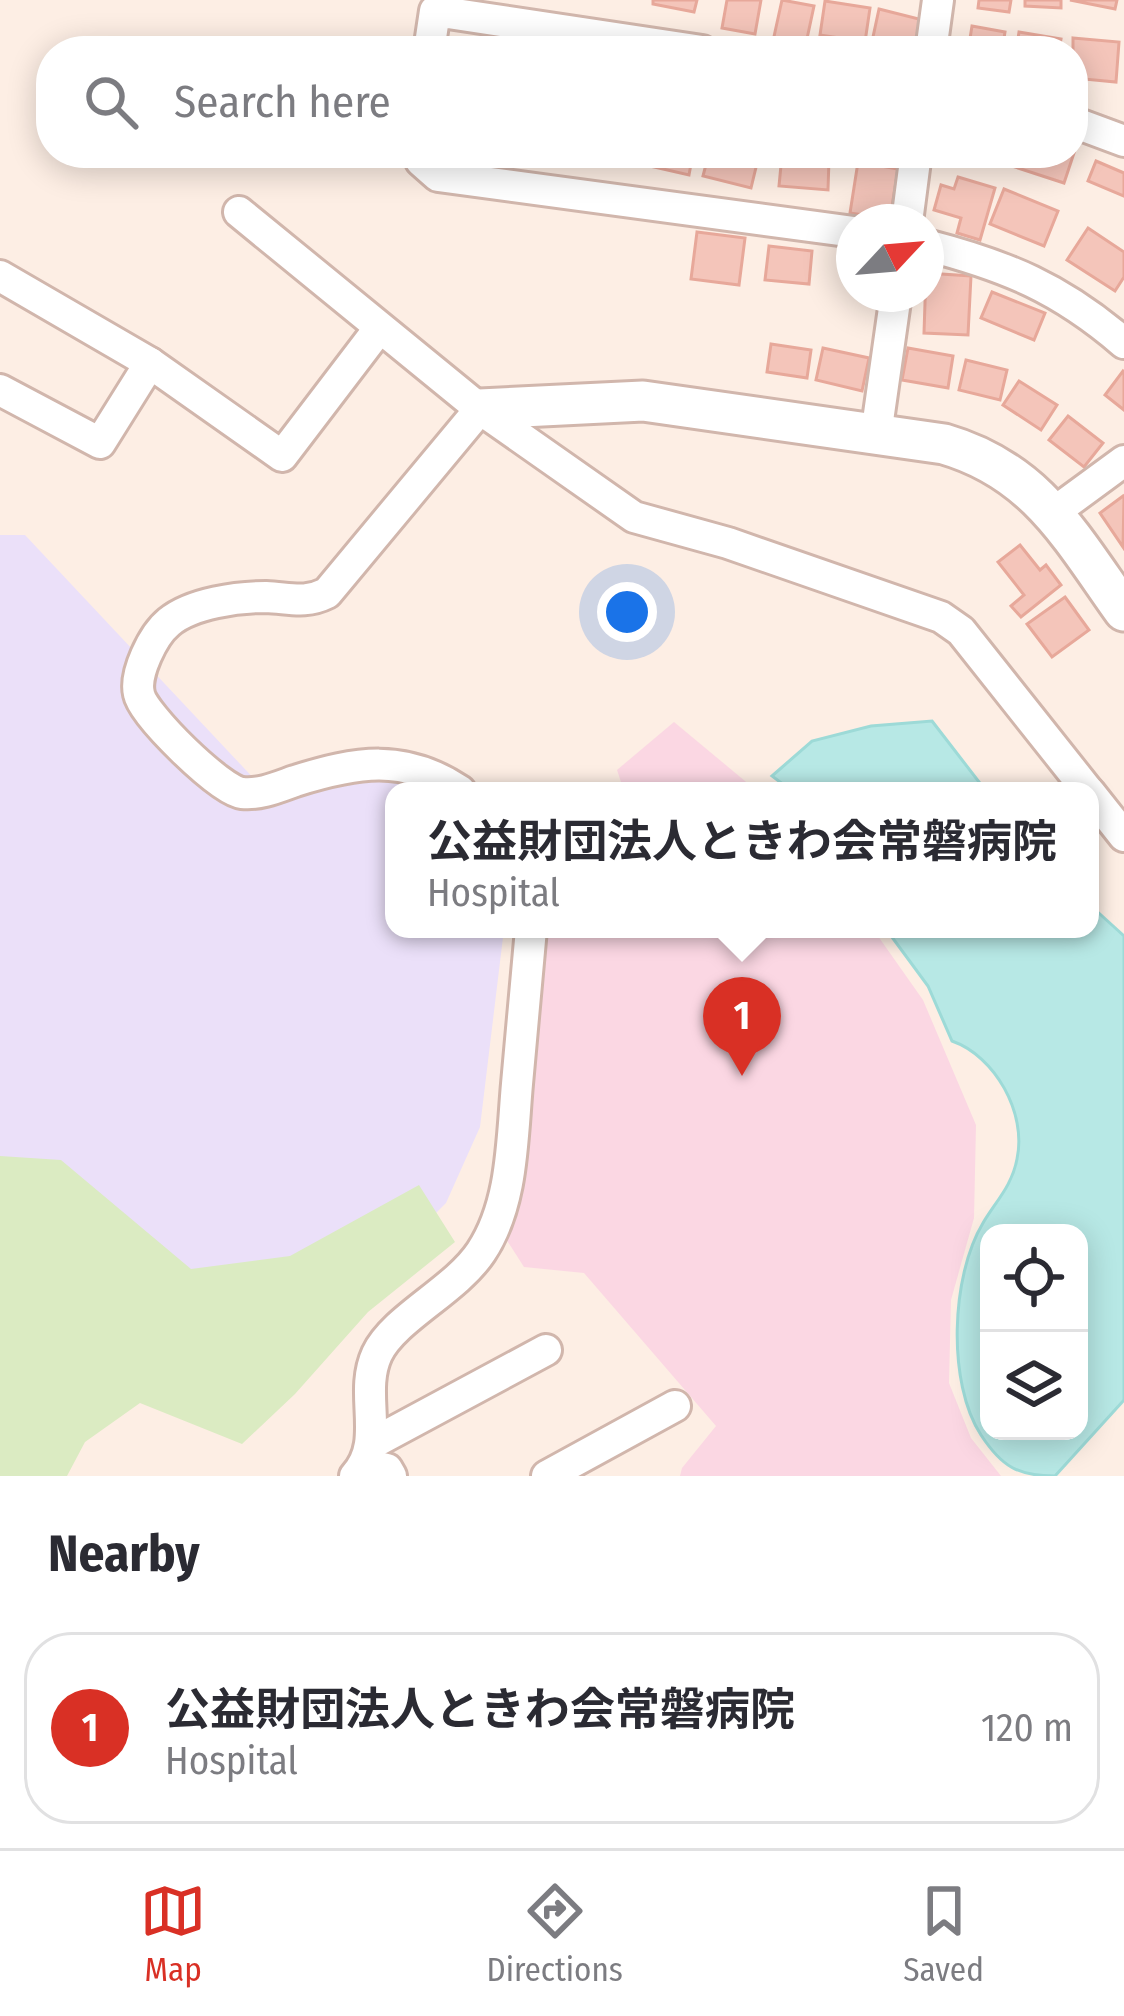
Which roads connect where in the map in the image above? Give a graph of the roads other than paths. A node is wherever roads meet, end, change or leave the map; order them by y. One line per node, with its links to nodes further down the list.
1 (938, 0): 5 (street)
2 (518, 12): 3 (street); 4 (street)
3 (431, 36)
4 (631, 36)
5 (933, 36)
6 (1088, 128): 7 (street)
7 (1124, 141)
8 (429, 168): 12 (street)
9 (914, 168): 10 (street)
10 (909, 204)
11 (239, 212): 16 (street)
12 (836, 230)
13 (944, 250): 17 (street)
14 (0, 276): 18 (street)
15 (893, 312): 21 (street)
16 (379, 330): 18 (street); 20 (street)
17 (1124, 343)
18 (150, 363): 19 (street)
19 (0, 390)
20 (480, 409): 21 (street); 25 (street); 26 (street)
21 (876, 435): 23 (street)
22 (1124, 460): 23 (street)
23 (1054, 513): 24 (street)
24 (1124, 611)
25 (447, 782)
26 (1081, 782)
27 (1099, 805): 28 (street)
28 (1124, 836)
29 (530, 938): 32 (street)
30 (546, 1350): 32 (street)
31 (675, 1406): 33 (street)
32 (371, 1464)
33 (547, 1476)

